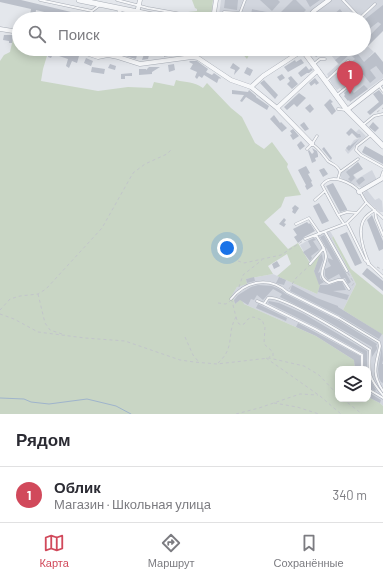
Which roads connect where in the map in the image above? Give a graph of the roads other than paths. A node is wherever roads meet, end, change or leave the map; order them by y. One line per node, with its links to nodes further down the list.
1 (40, 0): 8 (lane)
2 (79, 0): 12 (street)
3 (117, 0): 9 (lane)
4 (216, 0): 18 (street)
5 (245, 0): 19 (lane)
6 (329, 0): 20 (street)
7 (343, 0): 21 (lane)
8 (49, 1): 12 (lane)
9 (122, 1): 10 (lane); 13 (lane)
10 (140, 2): 16 (street); 17 (lane)
11 (375, 4): 22 (lane)
12 (101, 5): 13 (street)
13 (120, 9): 14 (street); 15 (street)
14 (119, 12)
15 (133, 12)
16 (137, 12)
17 (170, 12)
18 (214, 12)
19 (240, 12)
20 (313, 12)
21 (354, 12)
22 (366, 12)
23 (0, 29): 24 (street)
24 (12, 31)
25 (113, 56): 36 (street)
26 (292, 56): 36 (street)
27 (308, 56): 30 (street)
28 (325, 59): 30 (lane)
29 (348, 61): 33 (lane)
30 (314, 64): 31 (street)
31 (318, 70): 33 (street); 39 (street)
32 (358, 78): 38 (lane)
33 (326, 81): 38 (street)
34 (383, 82): 35 (street)
35 (379, 85): 37 (lane); 41 (street)
36 (251, 87): 39 (street)
37 (383, 91)
38 (336, 95): 41 (street)
39 (276, 108): 46 (street)
40 (338, 109): 41 (lane)
41 (347, 110): 43 (street)
42 (383, 114): 43 (lane)
43 (362, 126): 44 (street)
44 (371, 135): 47 (street); 50 (lane)
45 (317, 136): 46 (lane)
46 (312, 144): 48 (lane); 51 (lane)
47 (383, 146)
48 (307, 149)
49 (358, 160): 51 (lane)
50 (383, 167)
51 (340, 172): 53 (lane)
52 (383, 172): 54 (lane)
53 (338, 179): 55 (lane); 56 (lane)
54 (382, 179): 56 (street)
55 (325, 191): 57 (lane); 62 (lane)
56 (359, 192): 58 (lane)
57 (314, 200)
58 (366, 203): 59 (lane); 60 (lane)
59 (375, 210): 63 (lane); 64 (lane); 76 (lane)
60 (358, 213): 62 (lane); 66 (lane)
61 (383, 214): 63 (lane)
62 (338, 215): 68 (lane)
63 (380, 216): 64 (lane); 65 (lane)
64 (376, 218): 72 (lane)
65 (383, 218)
66 (348, 223): 68 (lane); 76 (lane)
67 (296, 224): 70 (lane)
68 (344, 224): 69 (lane)
69 (325, 232): 70 (lane); 77 (lane)
70 (320, 234): 71 (lane)
71 (316, 235): 73 (lane); 74 (lane)
72 (383, 235)
73 (305, 240)
74 (324, 248): 75 (lane); 79 (lane)
75 (310, 264)
76 (368, 264): 78 (lane)
77 (347, 271)
78 (383, 277)
79 (349, 289)
80 (231, 299): 84 (lane)
81 (257, 301): 82 (lane)
82 (264, 304): 83 (lane); 86 (lane)
83 (362, 366)
84 (383, 390)
85 (371, 391): 87 (lane)
86 (383, 394)
87 (383, 398)

